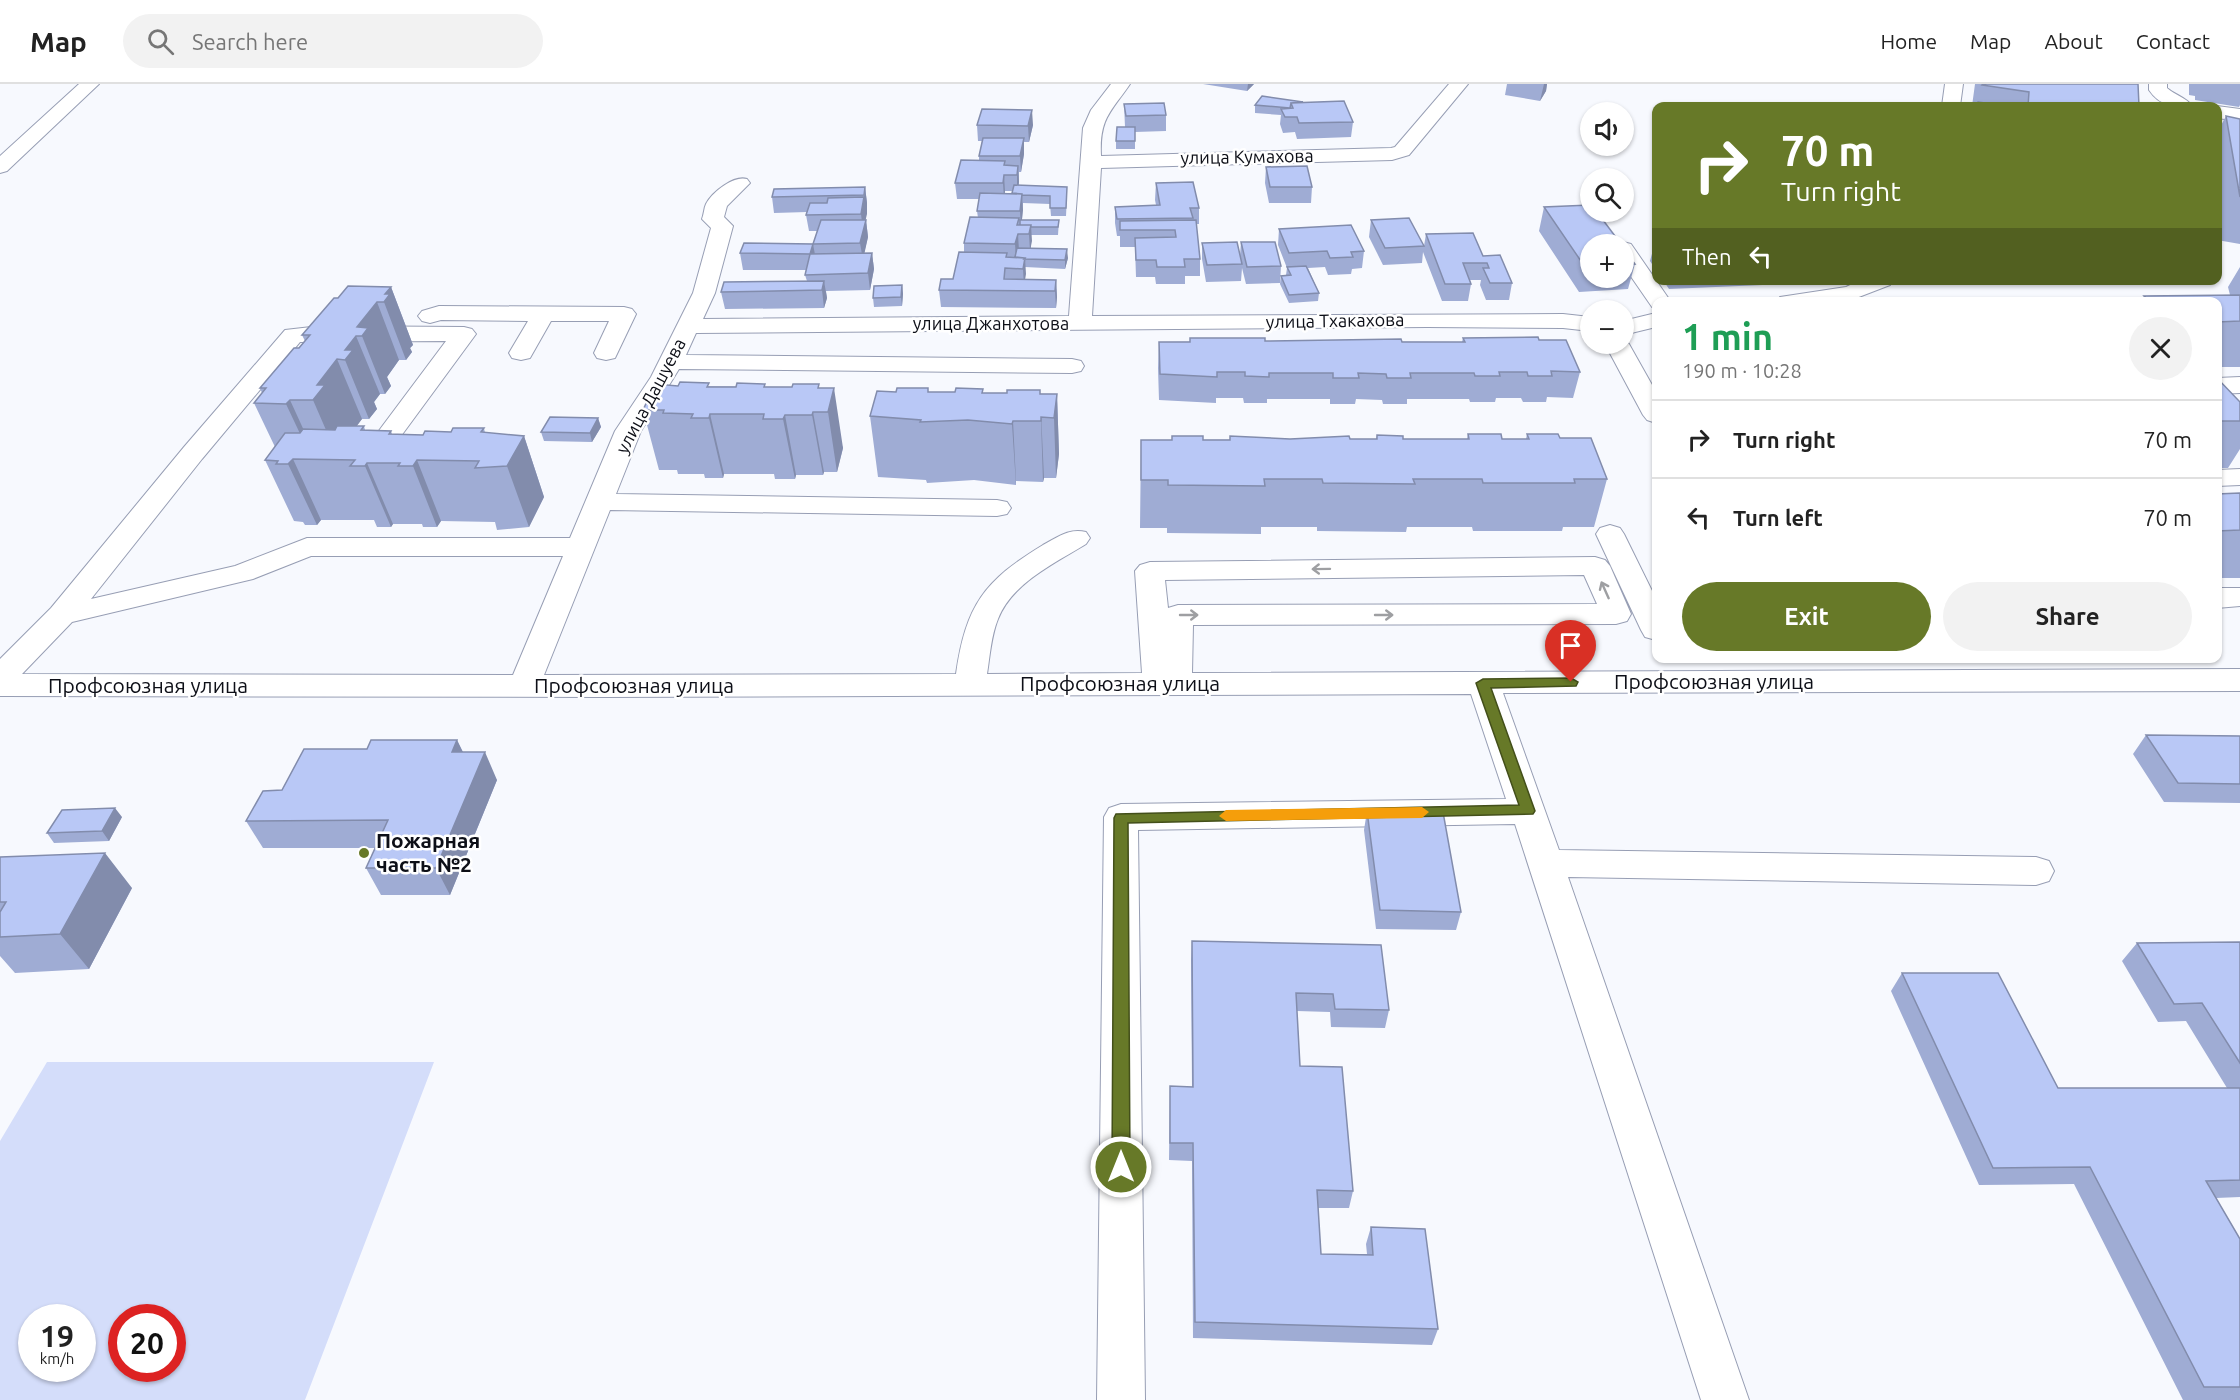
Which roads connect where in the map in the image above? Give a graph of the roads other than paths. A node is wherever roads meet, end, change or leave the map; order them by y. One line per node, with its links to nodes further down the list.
1 (90, 84): 11 (street)
2 (1121, 84): 10 (street, улица Джанхотова)
3 (1459, 84): 10 (street, улица Кумахова)
4 (1954, 84): 6 (street)
5 (2158, 84): 7 (street)
6 (1952, 102)
7 (2174, 102)
8 (2222, 113): 9 (street)
9 (2240, 115)
10 (1091, 162): 19 (street, улица Джанхотова)
11 (0, 167)
12 (740, 183): 22 (street, улица Дашуева)
13 (1634, 265): 15 (street)
14 (1870, 285): 16 (street)
15 (1657, 297)
16 (1823, 297)
17 (543, 314): 23 (street); 24 (street); 25 (street)
18 (1652, 321): 21 (street)
19 (1080, 324): 20 (street, улица Тхакахова); 22 (street, улица Джанхотова)
20 (1580, 324)
21 (1634, 325)
22 (688, 326): 27 (street, улица Дашуева)
23 (388, 333): 32 (street); 42 (street)
24 (521, 353)
25 (606, 353)
26 (1622, 354): 31 (street)
27 (670, 362): 28 (street); 35 (street, улица Дашуева)
28 (1072, 366)
29 (2240, 385): 30 (street)
30 (2222, 386)
31 (1652, 408)
32 (369, 460)
33 (2240, 477): 34 (street)
34 (2222, 478)
35 (600, 502): 36 (street); 39 (street, улица Дашуева)
36 (997, 508)
37 (1610, 534): 43 (street)
38 (1076, 538): 51 (street)
39 (581, 547): 42 (street); 53 (street, улица Дашуева)
40 (2240, 597): 41 (street)
41 (2222, 598)
42 (62, 615): 47 (street)
43 (1652, 622)
44 (1675, 670): 45 (street, Профсоюзная улица); 49 (street, Профсоюзная улица)
45 (1785, 670): 46 (street, Профсоюзная улица)
46 (1839, 670): 48 (street, Профсоюзная улица)
47 (0, 678)
48 (2240, 680)
49 (1483, 683): 50 (street, Профсоюзная улица); 54 (street)
50 (1167, 684): 50 (street, one-way to 50); 51 (street, Профсоюзная улица)
51 (970, 685): 53 (street, Профсоюзная улица)
52 (0, 686): 53 (street, Профсоюзная улица)
53 (524, 686)
54 (1528, 811): 55 (street); 57 (street)
55 (1546, 863): 56 (street); 58 (street)
56 (2036, 871)
57 (1121, 1400)
58 (1725, 1400)

